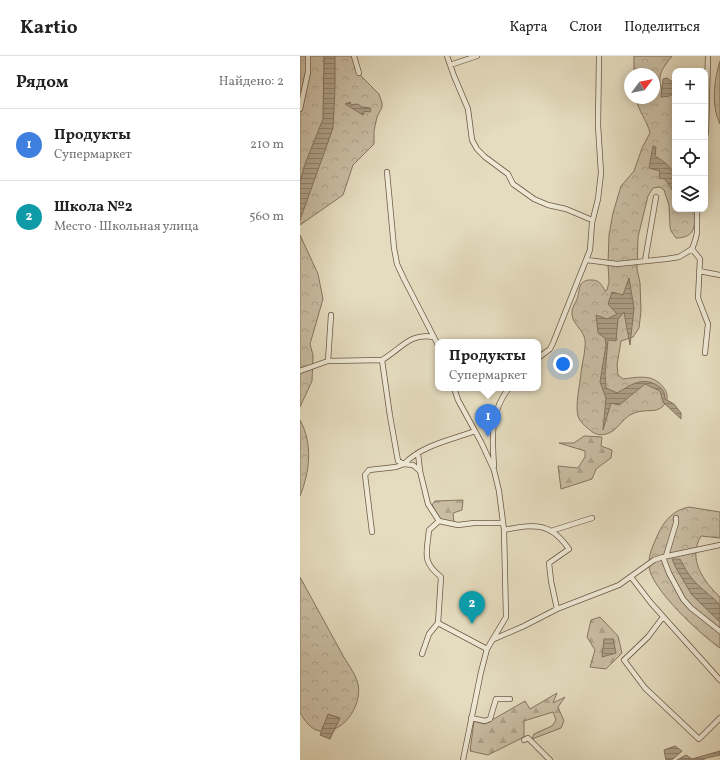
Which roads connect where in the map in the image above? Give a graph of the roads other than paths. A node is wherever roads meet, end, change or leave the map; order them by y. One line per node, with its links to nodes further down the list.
1 (308, 56): 10 (street)
2 (354, 56): 8 (street)
3 (447, 56): 7 (street)
4 (477, 56): 7 (street)
5 (599, 56): 14 (street)
6 (708, 56): 9 (street)
7 (450, 64): 14 (street)
8 (359, 73)
9 (707, 104)
10 (300, 109)
11 (387, 172): 21 (street)
12 (656, 197): 17 (street)
13 (697, 212): 15 (street)
14 (592, 220): 16 (street)
15 (692, 249): 17 (street); 18 (street)
16 (587, 260): 17 (street); 23 (street)
17 (645, 260)
18 (699, 271): 19 (street); 22 (street)
19 (720, 275)
20 (330, 315): 25 (street)
21 (434, 337): 24 (street)
22 (705, 353)
23 (541, 356)
24 (382, 360): 25 (street); 31 (street)
25 (328, 361): 26 (street)
26 (300, 371)
27 (455, 391): 29 (street)
28 (507, 391): 32 (street)
29 (475, 431): 30 (street); 32 (street)
30 (418, 453): 31 (street); 33 (street)
31 (404, 464): 33 (street); 40 (street)
32 (494, 470): 37 (street)
33 (420, 471): 36 (street)
34 (592, 518): 39 (street)
35 (676, 518): 42 (street)
36 (439, 521): 37 (street); 46 (street)
37 (503, 523): 38 (street)
38 (504, 530): 39 (street); 48 (street)
39 (551, 531): 44 (street)
40 (372, 532)
41 (720, 545): 42 (street)
42 (665, 556): 43 (street); 47 (street)
43 (631, 577): 44 (street); 45 (street)
44 (557, 609): 48 (street)
45 (664, 617): 51 (street); 54 (street)
46 (438, 624): 49 (street); 50 (street)
47 (720, 631)
48 (494, 639): 49 (street)
49 (487, 649): 53 (street)
50 (422, 654)
51 (720, 680)
52 (510, 699): 53 (street)
53 (471, 718): 56 (street)
54 (720, 718)
55 (524, 740): 57 (street)
56 (463, 760)
57 (550, 760)

